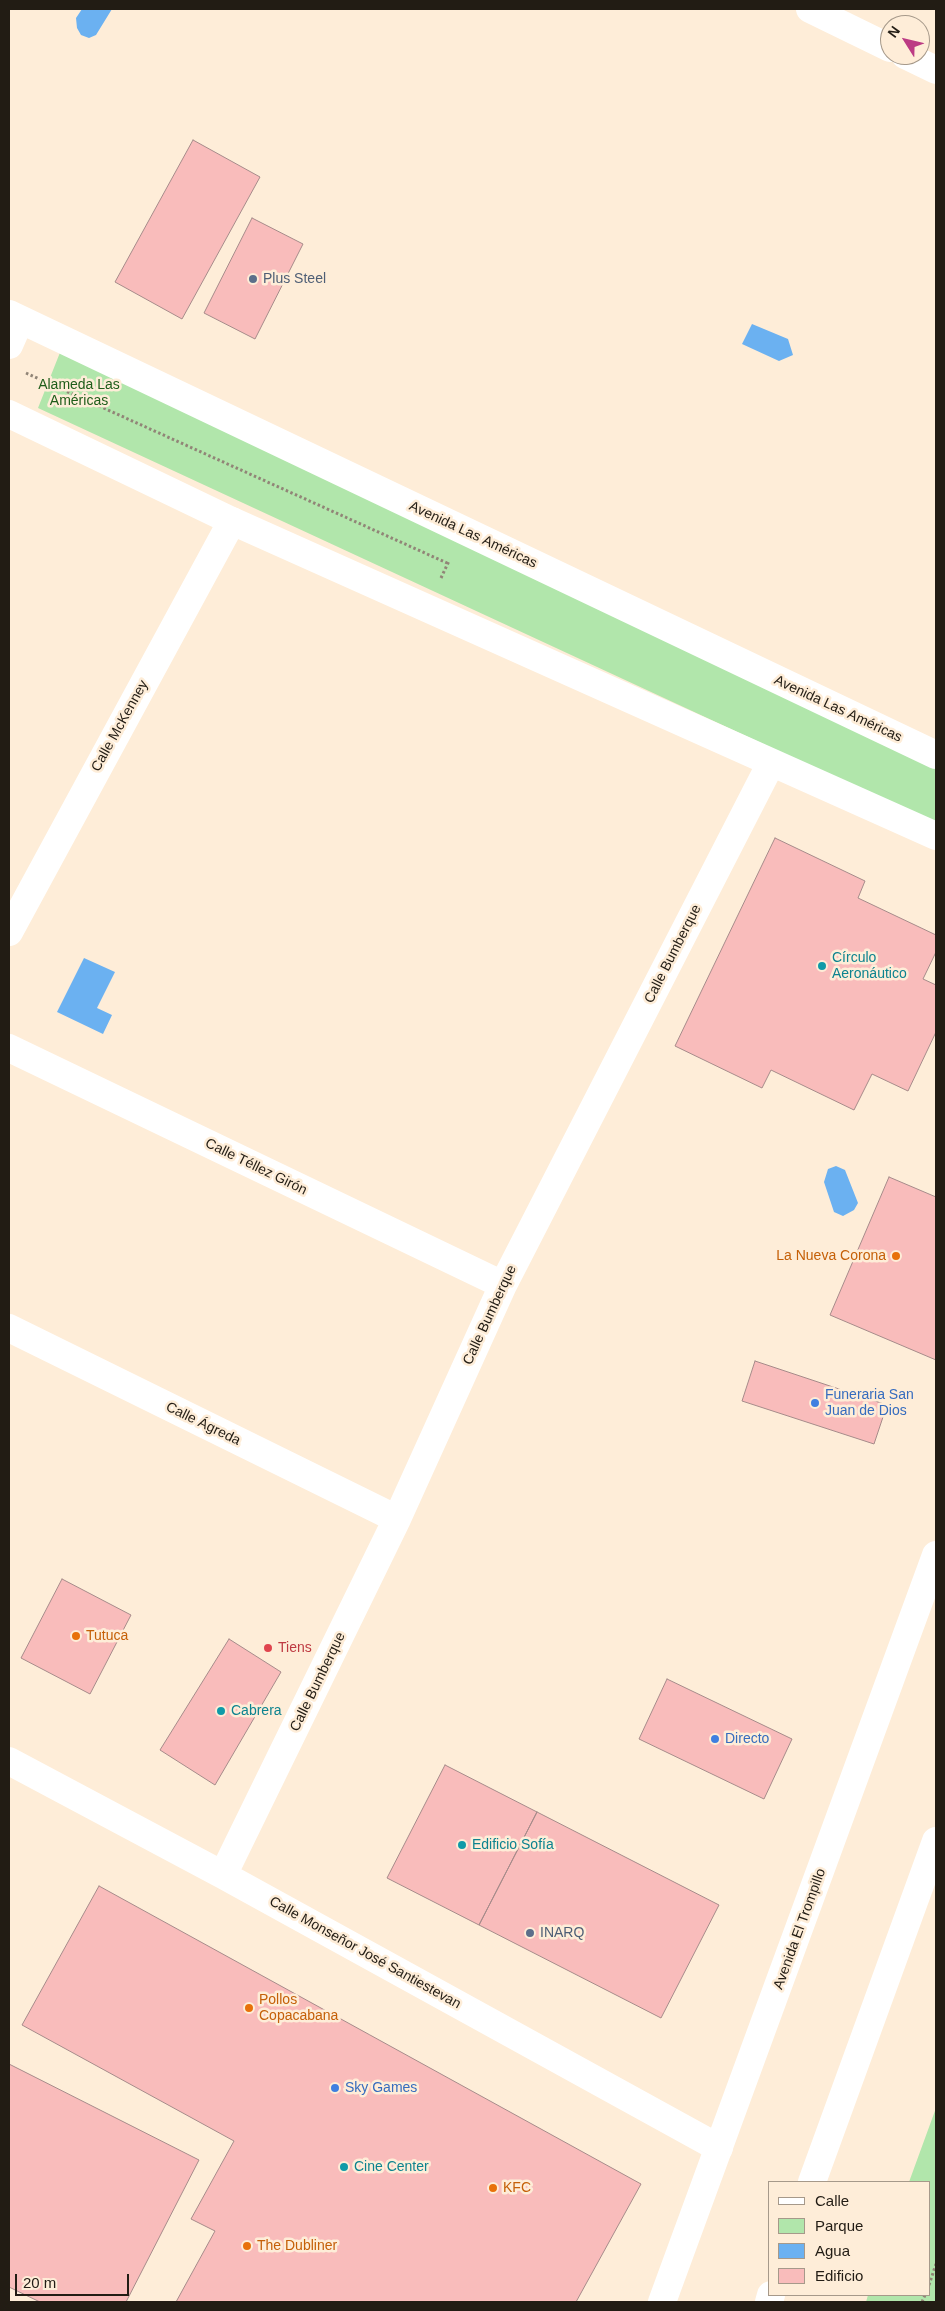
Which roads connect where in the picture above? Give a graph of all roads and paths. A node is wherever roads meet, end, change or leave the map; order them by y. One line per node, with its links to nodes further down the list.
1 (810, 9): 2 (street)
2 (880, 43)
3 (14, 317): 4 (street); 8 (street, Avenida Las Américas)
4 (9, 345)
5 (24, 372): 9 (path)
6 (9, 414): 7 (street)
7 (232, 521): 11 (street); 15 (street, Calle McKenney)
8 (463, 530): 9 (path); 12 (street, Avenida Las Américas)
9 (448, 563): 10 (path); 11 (path)
10 (457, 568)
11 (426, 608): 13 (street)
12 (936, 755)
13 (771, 763): 14 (street); 17 (street, Calle Bumberque)
14 (936, 836)
15 (9, 932)
16 (9, 1048): 17 (street, Calle Téllez Girón)
17 (503, 1285): 19 (street, Calle Bumberque)
18 (9, 1328): 19 (street, Calle Ágreda)
19 (397, 1519): 23 (street, Calle Bumberque)
20 (936, 1555): 24 (street, Avenida El Trompillo)
21 (9, 1760): 23 (street, Calle Monseñor José Santiestevan)
22 (936, 1841): 25 (street)
23 (223, 1875): 24 (street, Calle Monseñor José Santiestevan)
24 (719, 2148): 28 (street, Avenida El Trompillo)
25 (812, 2181)
26 (936, 2264): 27 (path)
27 (930, 2282)
28 (662, 2302)

